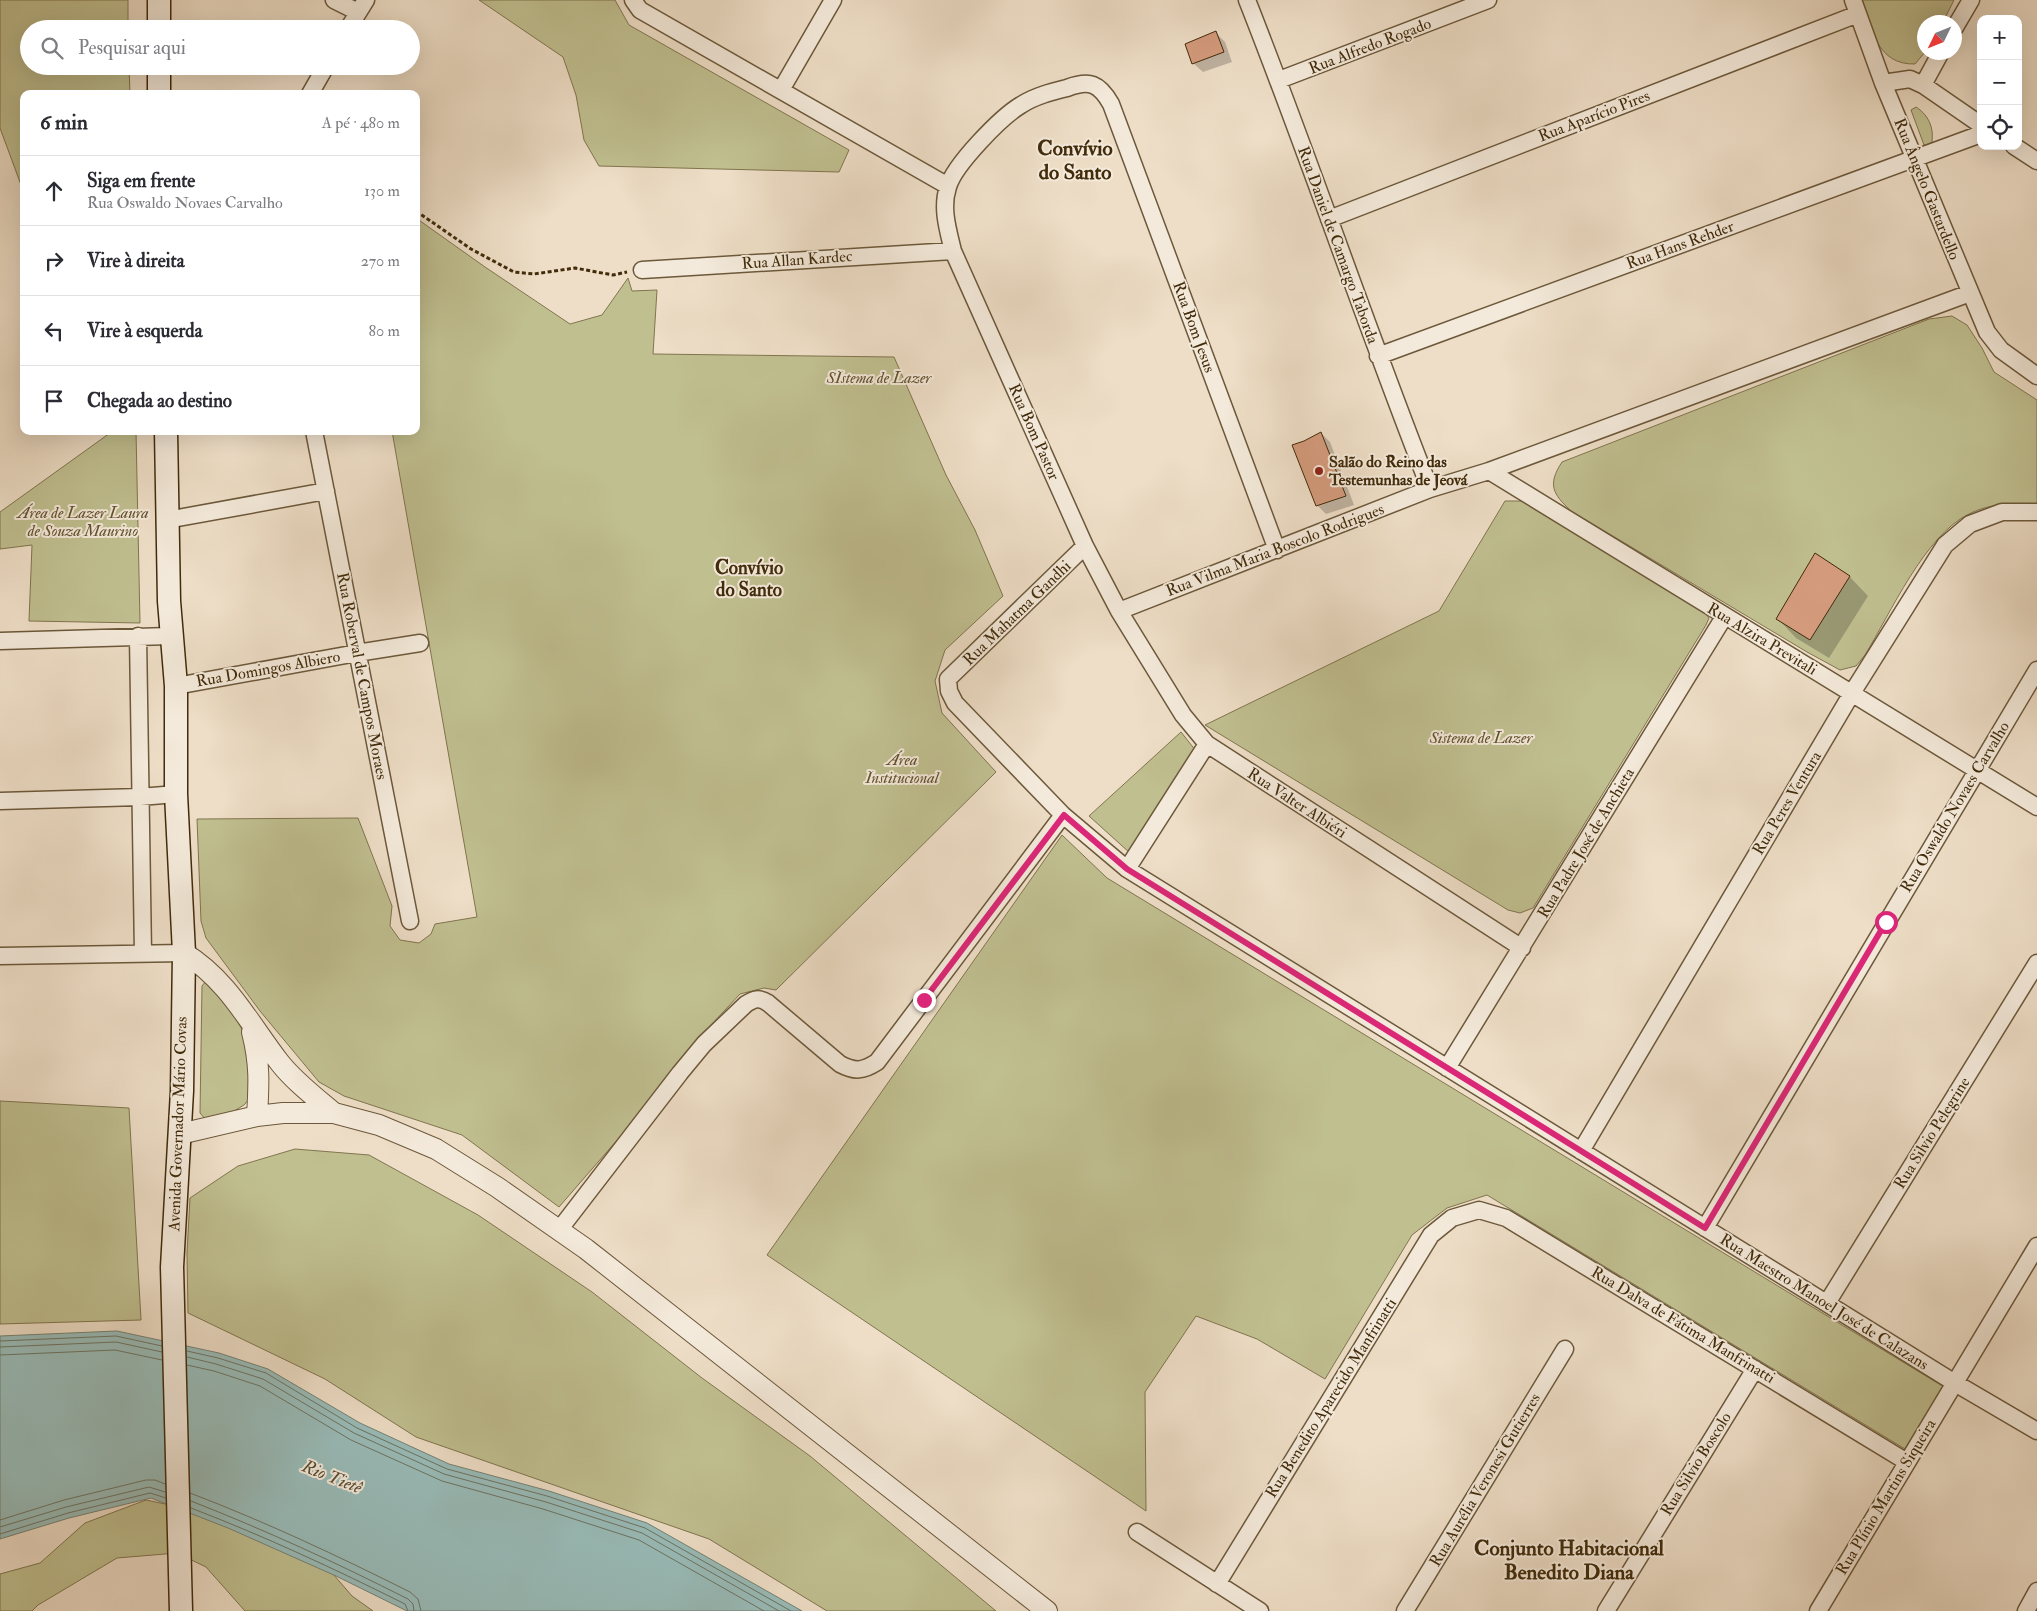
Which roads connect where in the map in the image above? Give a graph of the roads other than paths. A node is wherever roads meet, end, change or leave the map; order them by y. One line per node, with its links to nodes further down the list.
1 (159, 0): 11 (main road)
2 (334, 0): 8 (street)
3 (633, 0): 21 (street)
4 (833, 0): 21 (street)
5 (1248, 0): 16 (street, Rua Daniel de Camargo Taborda)
6 (1488, 0): 16 (street, Rua Alfredo Rogado)
7 (1971, 0): 10 (street)
8 (362, 6): 12 (street)
9 (1856, 7): 17 (street, Rua Ângelo Gastardello); 28 (street, Rua Aparício Pires)
10 (1962, 15)
11 (159, 20)
12 (353, 20)
13 (1936, 60): 18 (street)
14 (159, 75): 19 (main road)
15 (321, 75): 20 (street)
16 (1279, 80): 28 (street, Rua Daniel de Camargo Taborda)
17 (1883, 83): 18 (street); 25 (street, Rua Ângelo Gastardello)
18 (1922, 85): 22 (street)
19 (160, 90)
20 (312, 90)
21 (781, 90): 27 (street)
22 (1977, 122)
23 (1977, 135): 25 (street, Rua Hans Rehder)
24 (2021, 150): 26 (street)
25 (1915, 158): 31 (street, Rua Ângelo Gastardello); 32 (street, Rua Hans Rehder)
26 (2037, 160)
27 (948, 186): 29 (street, Rua Bom Pastor); 42 (street, Rua Bom Jesus)
28 (1329, 218): 32 (street, Rua Daniel de Camargo Taborda)
29 (953, 251): 30 (street, Rua Allan Kardec); 41 (street, Rua Bom Pastor)
30 (642, 270)
31 (1970, 293): 33 (street, Rua Ângelo Gastardello); 36 (street, Rua Vilma Maria Boscolo Rodrigues)
32 (1378, 356): 37 (street, Rua Daniel de Camargo Taborda)
33 (2037, 376)
34 (166, 435): 40 (main road, Avenida Governador Mário Covas)
35 (315, 435): 38 (street, Rua Roberval de Campos Moraes)
36 (1488, 471): 37 (street, Rua Vilma Maria Boscolo Rodrigues); 44 (street, Rua Alzira Previtali)
37 (1430, 489): 42 (street, Rua Vilma Maria Boscolo Rodrigues)
38 (326, 491): 40 (street); 49 (street, Rua Roberval de Campos Moraes)
39 (2037, 512): 53 (street, Rua Peres Ventura)
40 (167, 520): 46 (main road, Avenida Governador Mário Covas)
41 (1085, 546): 43 (street, Rua Bom Pastor); 51 (street, Rua Mahatma Gandhi)
42 (1276, 550): 43 (street, Rua Vilma Maria Boscolo Rodrigues)
43 (1119, 611): 54 (street, Rua Valter Albiéri)
44 (1724, 617): 53 (street, Rua Alzira Previtali); 63 (street, Rua Padre José de Anchieta)
45 (138, 636): 46 (street); 47 (street); 57 (street)
46 (170, 636): 52 (main road, Avenida Governador Mário Covas)
47 (0, 641)
48 (420, 643): 49 (street, Rua Domingos Albiero)
49 (358, 652): 52 (street, Rua Domingos Albiero); 62 (street, Rua Roberval de Campos Moraes)
50 (2037, 670): 55 (street, Rua Oswaldo Novaes Carvalho)
51 (948, 679): 60 (street, Rua Maestro Manoel José de Calazans)
52 (176, 686): 56 (main road, Avenida Governador Mário Covas)
53 (1852, 693): 55 (street, Rua Alzira Previtali); 73 (street, Rua Peres Ventura)
54 (1207, 744): 61 (street); 63 (street, Rua Valter Albiéri)
55 (1976, 770): 59 (street, Rua Alzira Previtali); 75 (street, Rua Oswaldo Novaes Carvalho)
56 (176, 794): 57 (street); 64 (main road, Avenida Governador Mário Covas)
57 (140, 798): 58 (street); 65 (street)
58 (0, 801)
59 (2037, 807)
60 (1064, 815): 61 (street, Rua Maestro Manoel José de Calazans); 76 (street)
61 (1127, 869): 69 (street, Rua Maestro Manoel José de Calazans)
62 (410, 921)
63 (1522, 948): 69 (street, Rua Padre José de Anchieta)
64 (184, 953): 65 (street); 68 (street); 72 (main road, Avenida Governador Mário Covas)
65 (143, 954): 66 (street)
66 (0, 956)
67 (2037, 964): 78 (street, Rua Silvio Pelegrine)
68 (249, 1019): 70 (street); 71 (street)
69 (1447, 1068): 73 (street, Rua Maestro Manoel José de Calazans)
70 (334, 1113): 71 (street); 76 (street)
71 (257, 1116): 72 (street)
72 (180, 1134): 87 (main road, Avenida Governador Mário Covas)
73 (1581, 1151): 75 (street, Rua Maestro Manoel José de Calazans)
74 (1452, 1218): 80 (street, Rua Dalva de Fátima Manfrinatti); 85 (street, Rua Benedito Aparecido Manfrinatti)
75 (1705, 1228): 78 (street, Rua Maestro Manoel José de Calazans)
76 (559, 1230): 88 (street)
77 (2037, 1246): 81 (street, Rua Plínio Martins Siqueira)
78 (1827, 1303): 81 (street, Rua Maestro Manoel José de Calazans)
79 (1565, 1349): 90 (street, Rua Aurélia Veronesi Gutierres)
80 (1755, 1369): 83 (street, Rua Dalva de Fátima Manfrinatti); 91 (street, Rua Silvio Boscolo)
81 (1955, 1383): 82 (street, Rua Maestro Manoel José de Calazans); 83 (street, Rua Plínio Martins Siqueira)
82 (2037, 1431)
83 (1908, 1462): 92 (street, Rua Plínio Martins Siqueira)
84 (1138, 1532): 85 (street)
85 (1216, 1584): 89 (street)
86 (2037, 1591): 93 (street)
87 (181, 1611)
88 (1047, 1611)
89 (1260, 1611)
90 (1406, 1611)
91 (1606, 1611)
92 (1818, 1611)
93 (2026, 1611)

